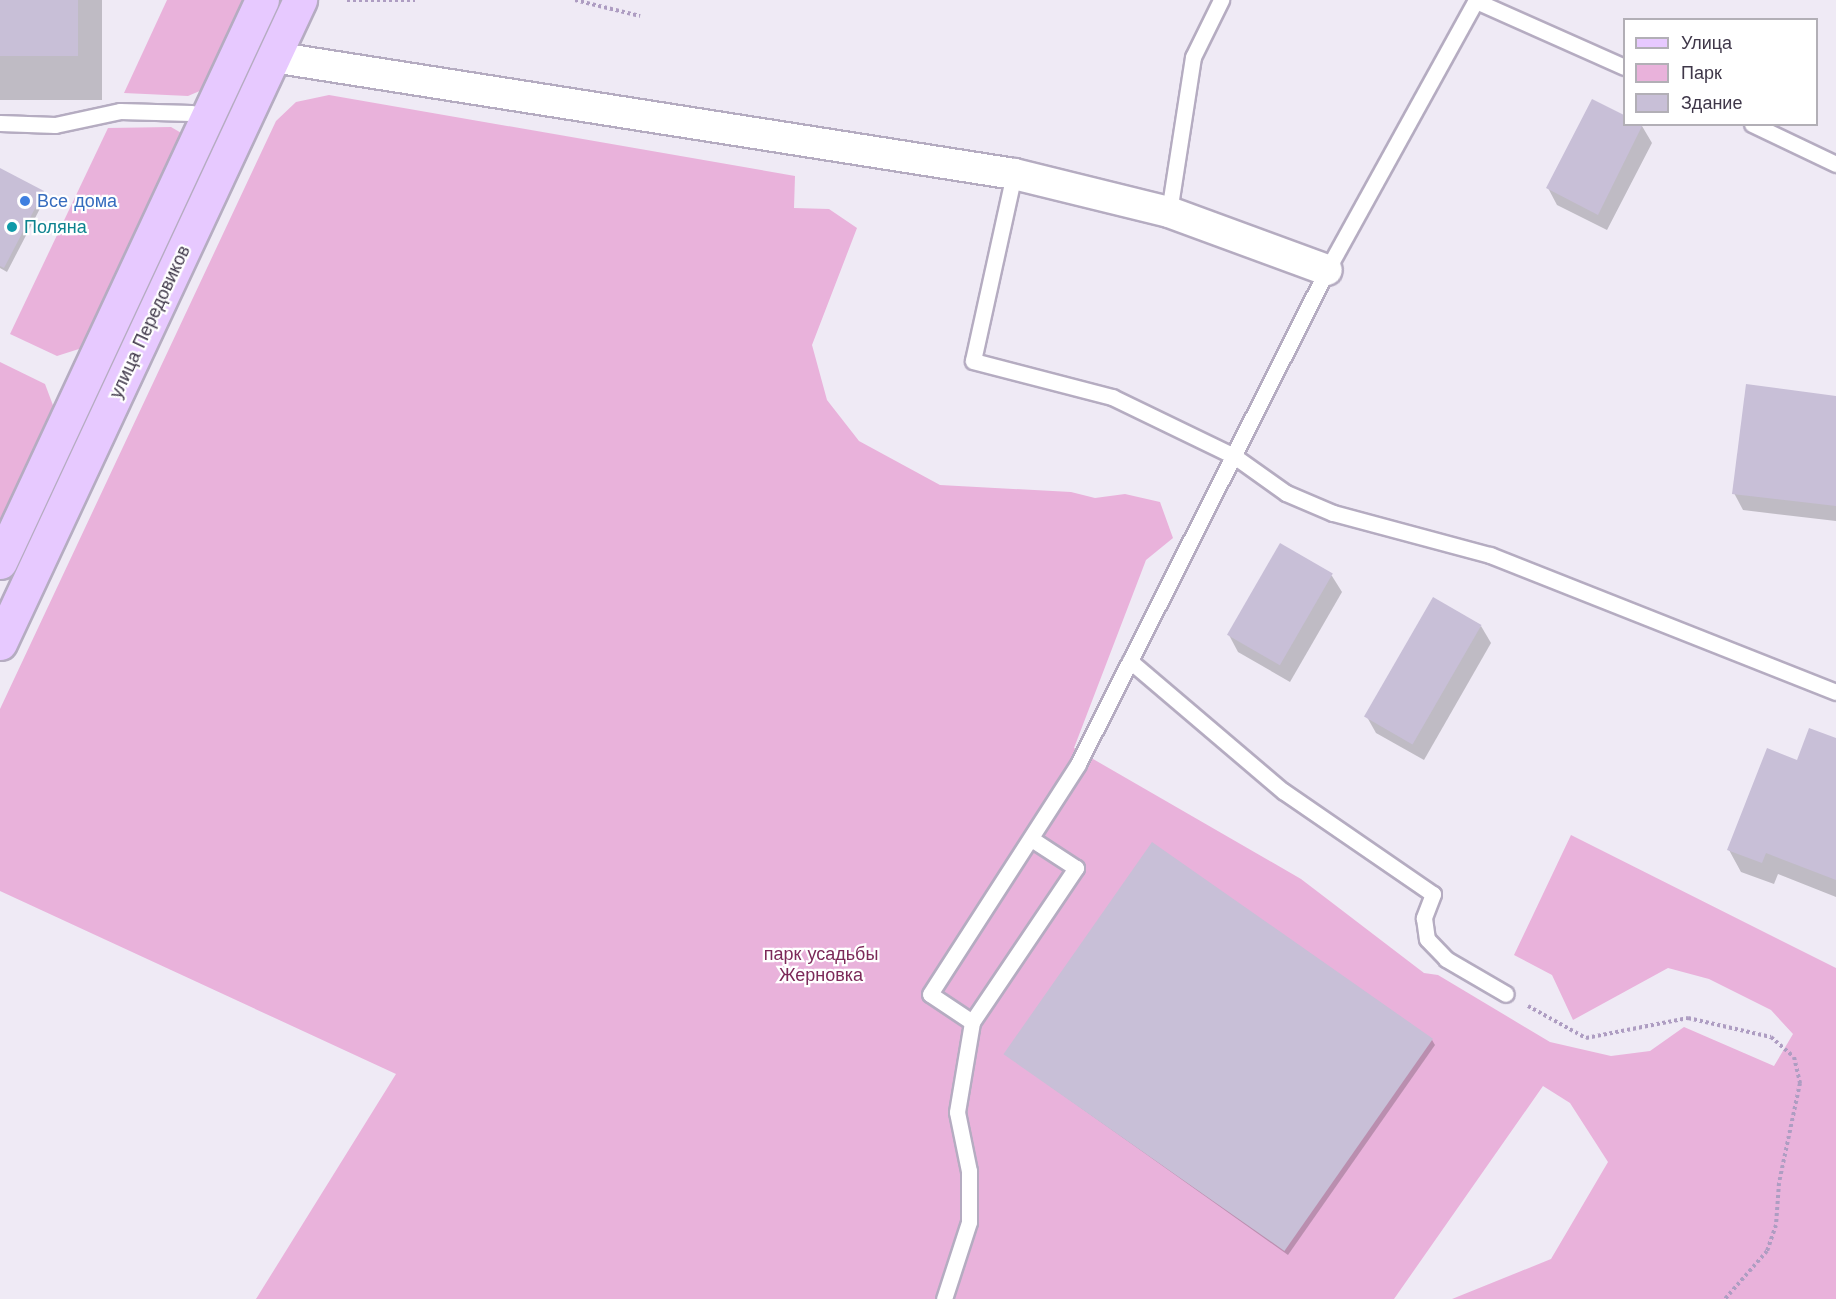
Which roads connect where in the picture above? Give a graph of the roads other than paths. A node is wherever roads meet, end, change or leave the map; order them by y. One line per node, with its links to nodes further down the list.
1 (262, 0): 5 (main road, улица Передовиков)
2 (300, 0): 6 (main road, улица Передовиков)
3 (1221, 0): 14 (lane)
4 (1476, 1): 7 (lane); 15 (lane)
5 (241, 44): 6 (lane); 8 (main road, улица Передовиков)
6 (273, 57): 11 (main road, улица Передовиков); 13 (street)
7 (1623, 67)
8 (206, 119): 9 (lane); 11 (lane); 16 (main road, улица Передовиков)
9 (0, 123)
10 (1756, 126): 12 (lane)
11 (238, 134): 17 (main road, улица Передовиков)
12 (1836, 164)
13 (1014, 174): 14 (street); 18 (lane)
14 (1169, 212): 15 (street)
15 (1328, 270): 18 (lane)
16 (82, 384): 17 (lane); 19 (main road, улица Передовиков)
17 (114, 399): 20 (main road, улица Передовиков)
18 (1234, 456): 21 (lane); 22 (lane)
19 (0, 562)
20 (0, 643)
21 (1130, 661): 23 (lane); 24 (lane)
22 (1836, 692)
23 (1033, 840): 25 (lane); 25 (lane)
24 (1506, 994)
25 (972, 1022): 26 (lane)
26 (944, 1299)

